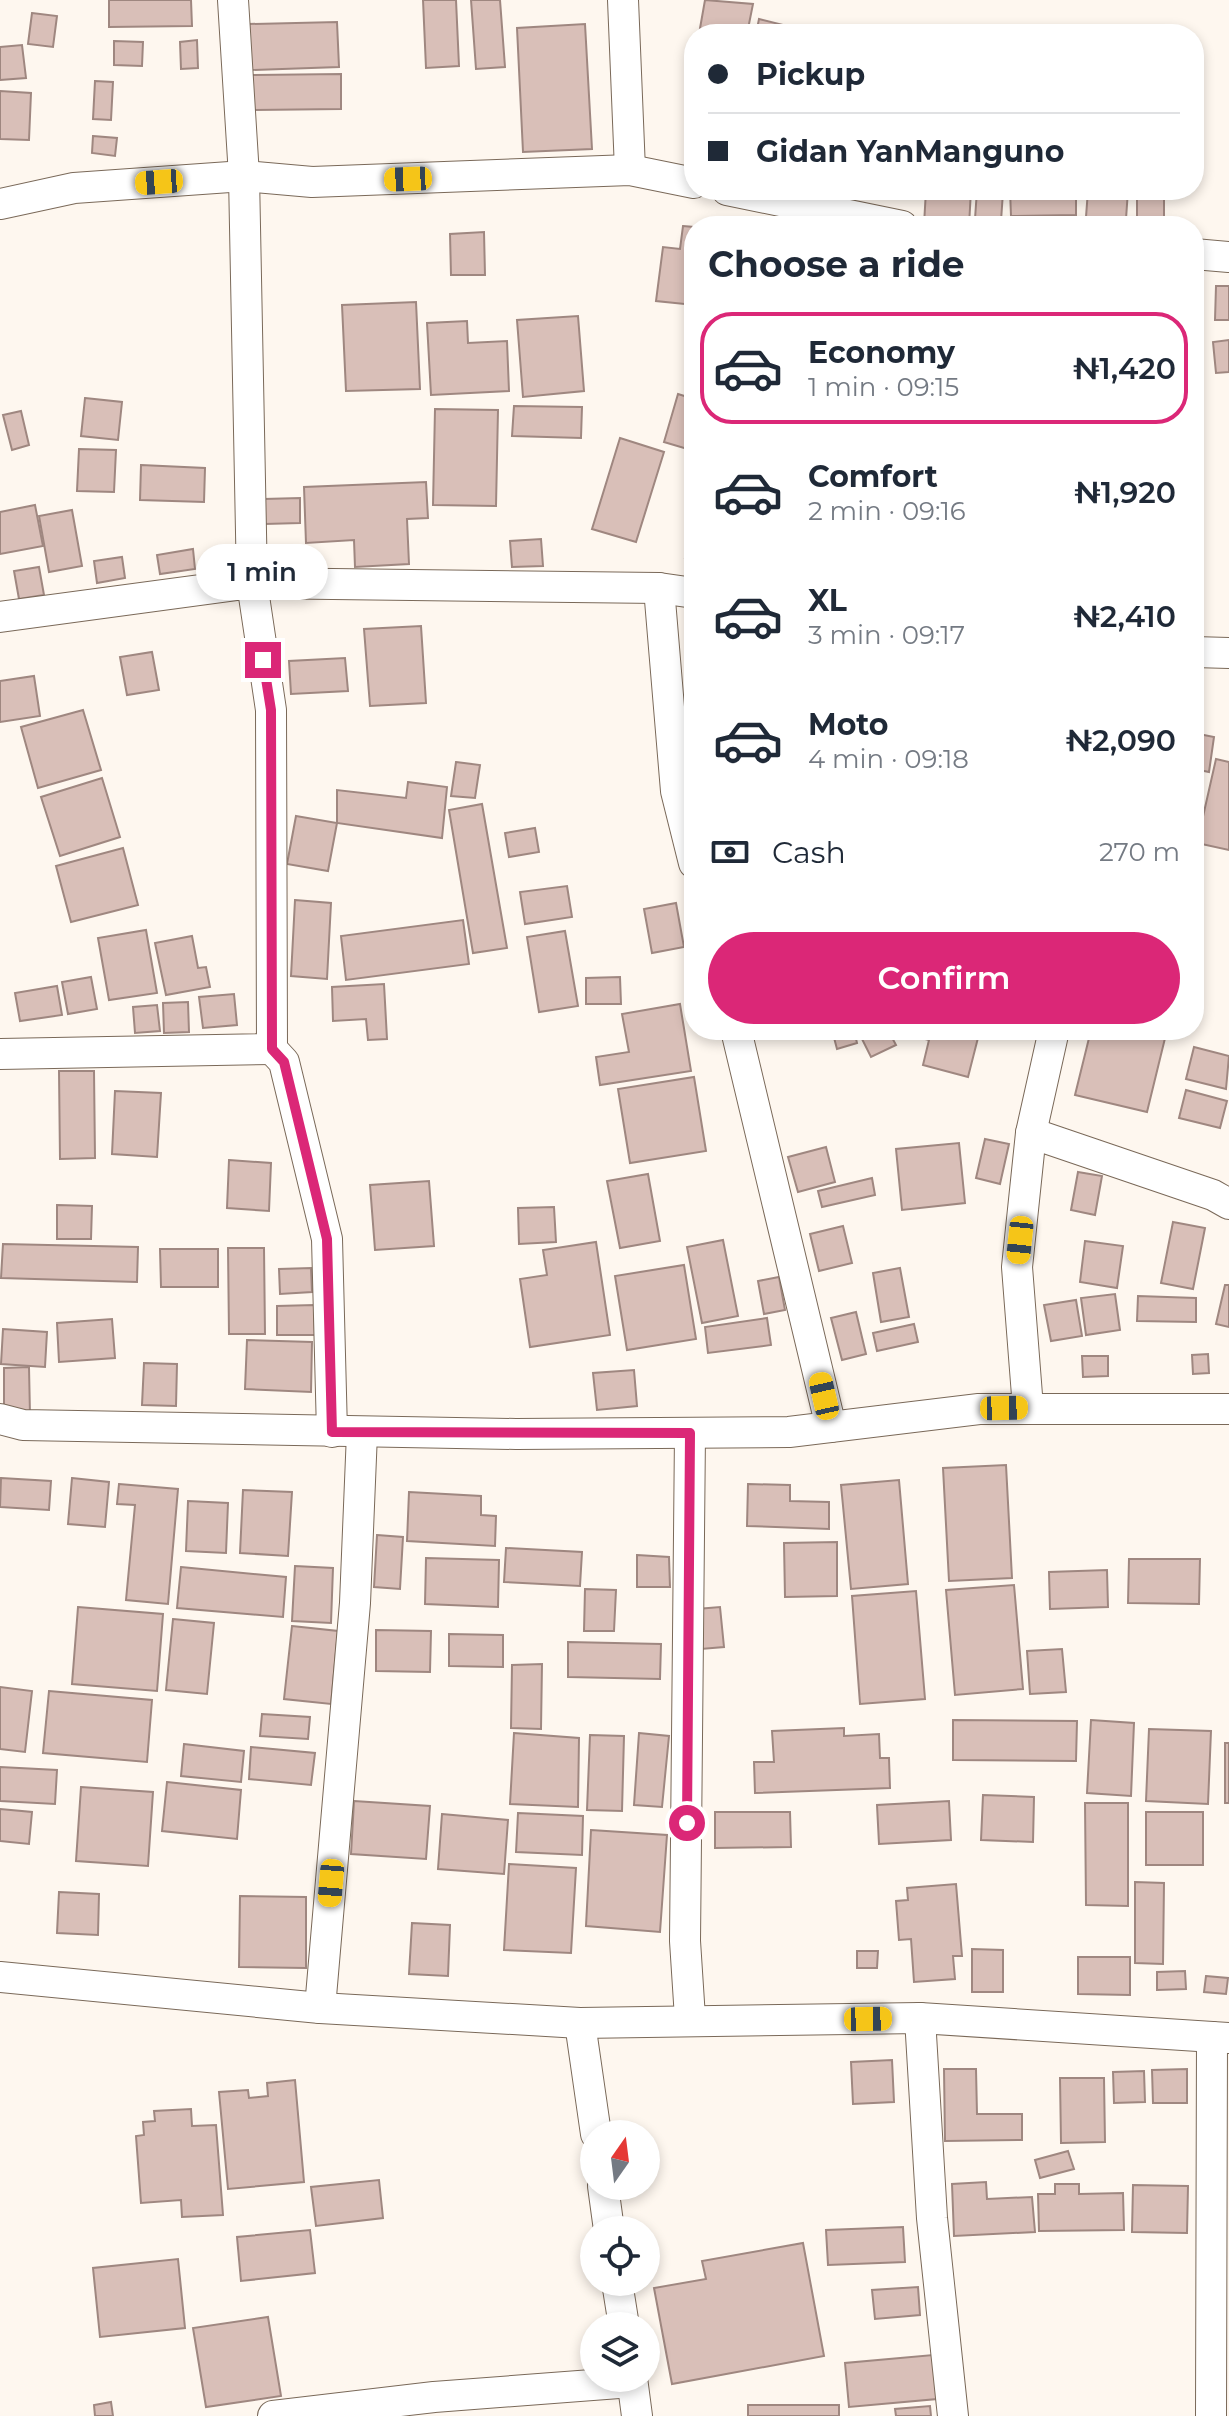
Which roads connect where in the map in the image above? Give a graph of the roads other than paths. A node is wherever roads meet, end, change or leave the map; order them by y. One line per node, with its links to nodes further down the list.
1 (233, 0): 4 (street)
2 (623, 0): 3 (street)
3 (630, 170): 4 (street); 5 (street)
4 (244, 176): 7 (street); 11 (street)
5 (684, 181)
6 (776, 200): 8 (street)
7 (0, 204)
8 (853, 216)
9 (1204, 255): 10 (street)
10 (1229, 257)
11 (252, 583): 12 (street); 14 (street); 20 (street)
12 (659, 588): 13 (street); 17 (street)
13 (684, 592)
14 (0, 617)
15 (1204, 652): 16 (street)
16 (1229, 653)
17 (684, 823)
18 (738, 1040): 27 (street)
19 (1052, 1040): 22 (street)
20 (272, 1049): 21 (street); 28 (street)
21 (0, 1054)
22 (1031, 1133): 23 (street); 24 (street)
23 (1229, 1204)
24 (1028, 1408): 25 (street); 27 (street)
25 (1229, 1409)
26 (0, 1419): 28 (street)
27 (831, 1427): 29 (street)
28 (347, 1432): 29 (street); 31 (street)
29 (690, 1433): 32 (street)
30 (0, 1977): 31 (street)
31 (320, 2008): 34 (street)
32 (690, 2018): 33 (street); 34 (street)
33 (920, 2018): 35 (street); 41 (street)
34 (580, 2023): 36 (street)
35 (1220, 2038): 42 (street)
36 (594, 2120)
37 (580, 2384): 39 (street)
38 (634, 2392): 40 (street)
39 (273, 2416)
40 (637, 2416)
41 (953, 2416)
42 (1211, 2416)

